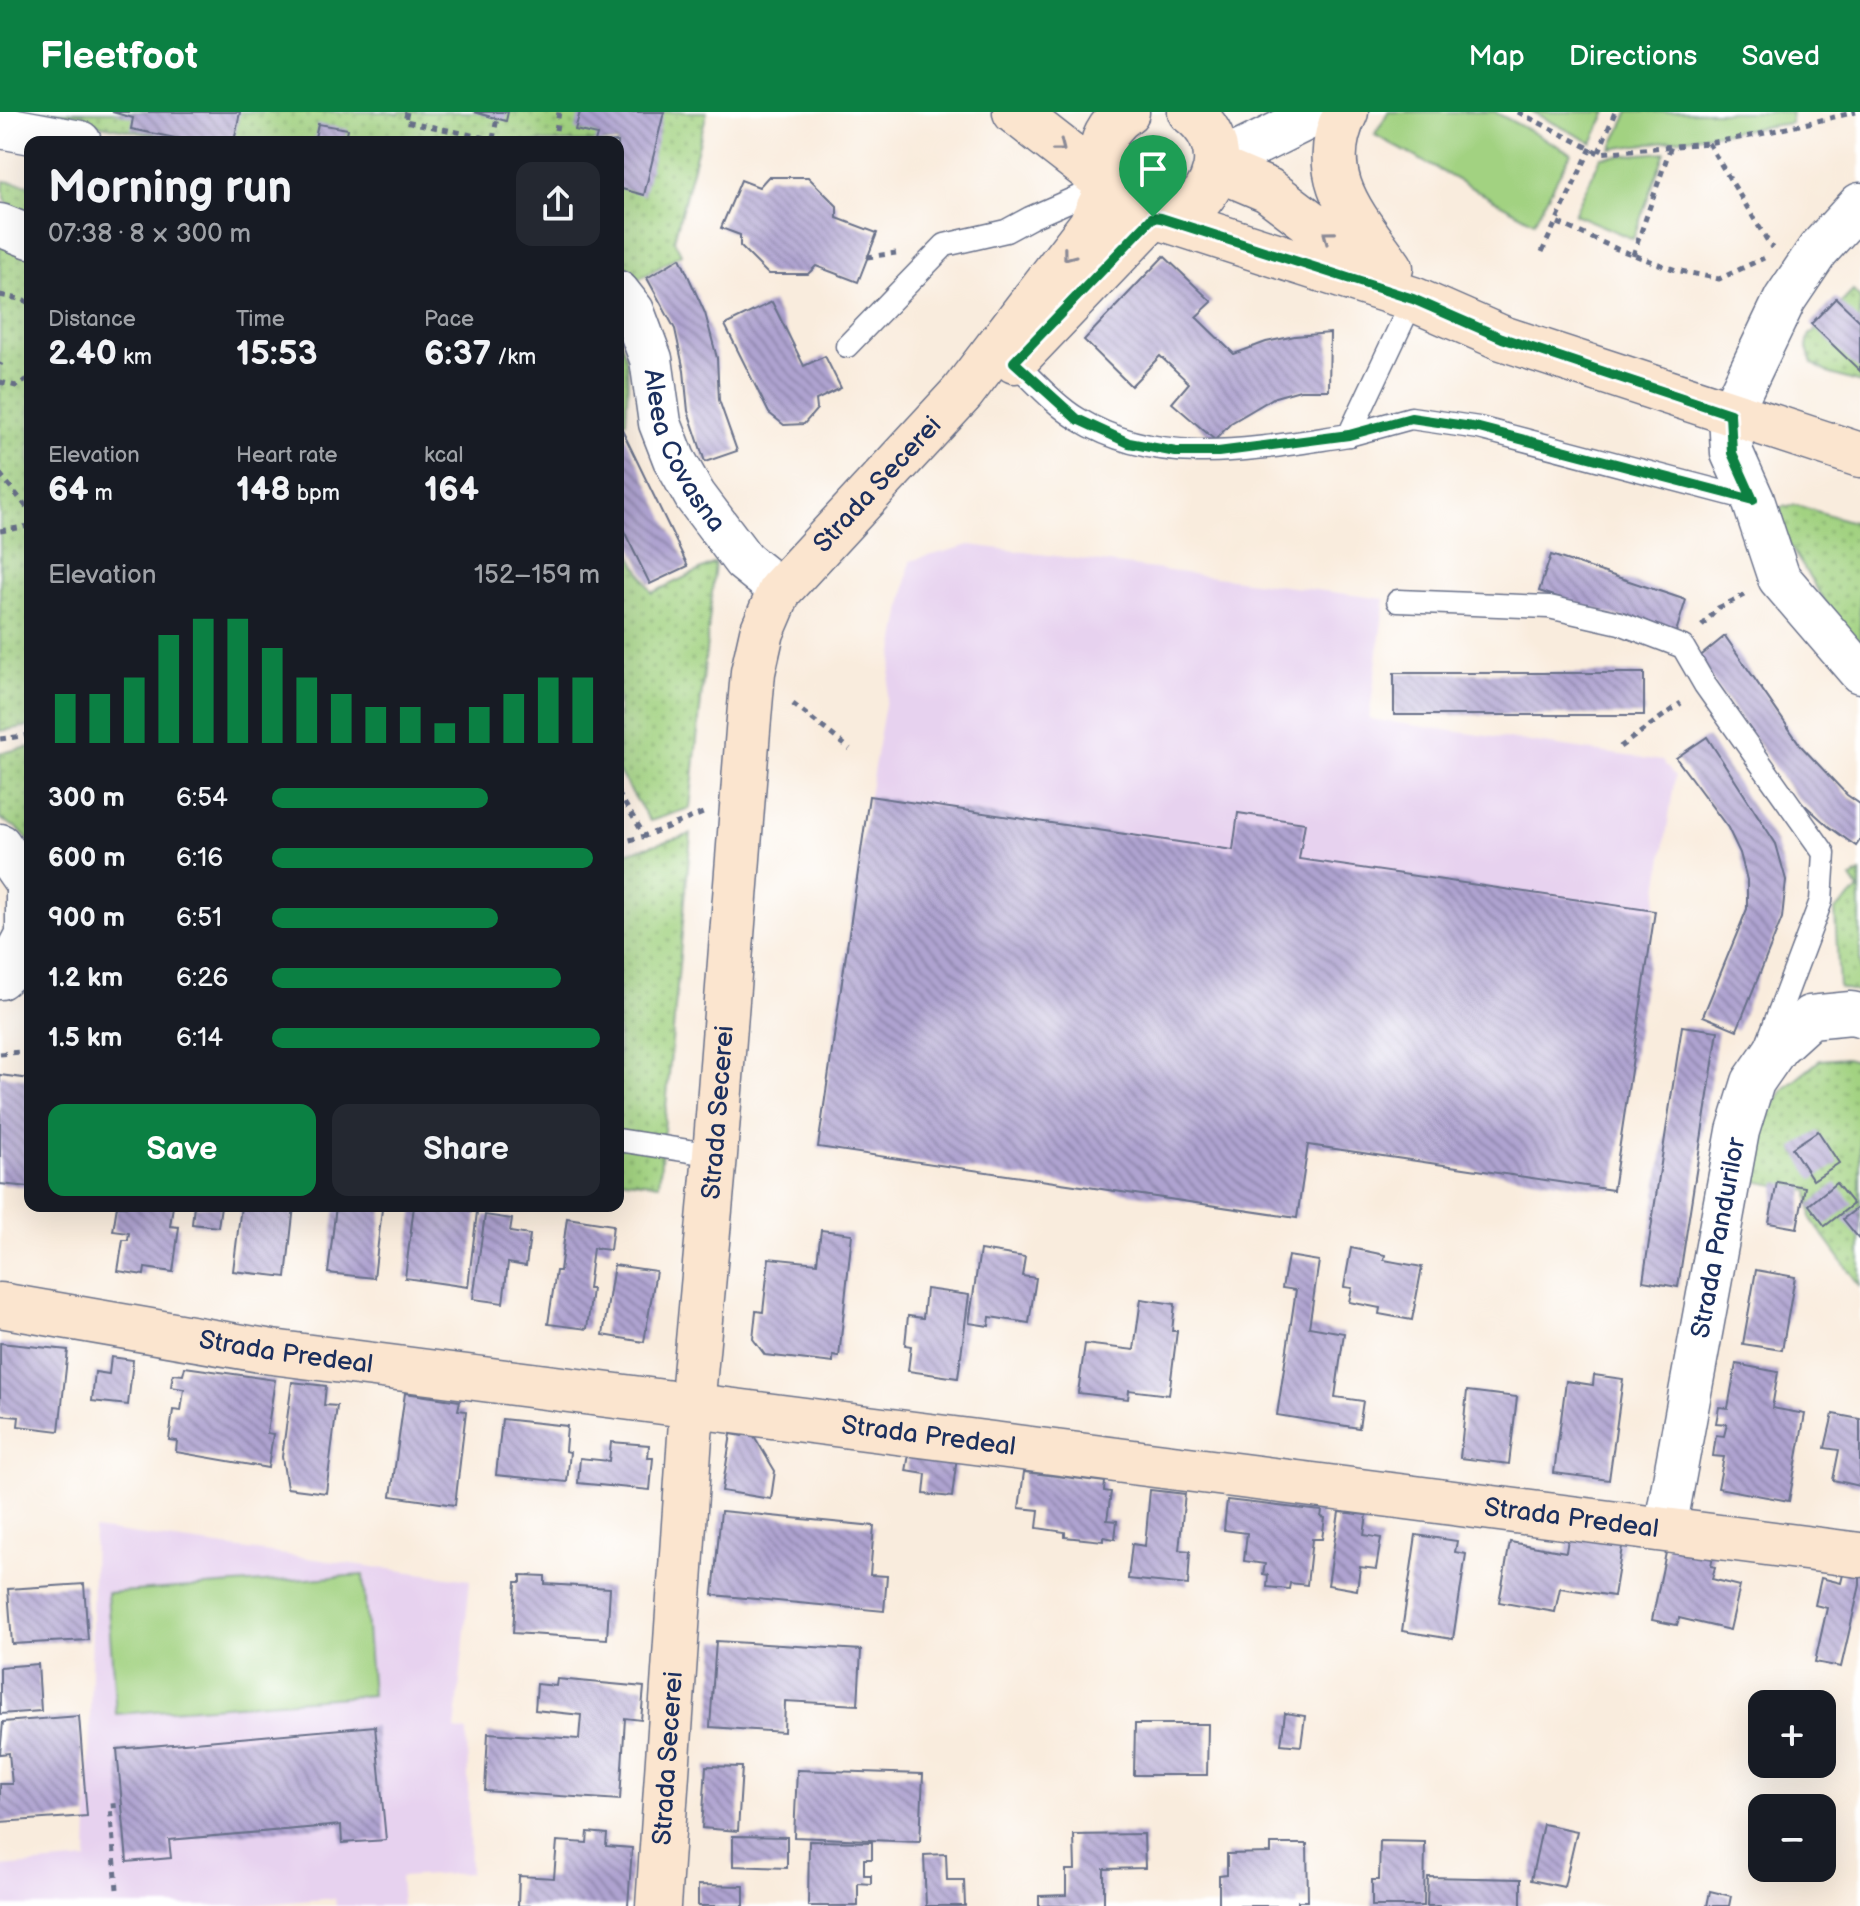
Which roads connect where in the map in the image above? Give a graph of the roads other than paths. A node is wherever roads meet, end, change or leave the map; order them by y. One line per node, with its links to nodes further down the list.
1 (1015, 112): 9 (street, one-way to 9)
2 (1127, 112): 9 (street)
3 (1190, 112): 8 (street)
4 (1321, 112): 8 (street)
5 (1346, 112): 14 (street)
6 (0, 127): 7 (street)
7 (48, 136)
8 (1216, 166): 11 (street); 14 (street, one-way to 8)
9 (1106, 185): 11 (street); 16 (lane); 18 (street, Strada Secerei, one-way to 18)
10 (1860, 204): 19 (street)
11 (1157, 218): 14 (street); 17 (street, Strada Secerei)
12 (0, 225): 13 (street)
13 (24, 235)
14 (1413, 299): 19 (street); 20 (lane)
15 (624, 300): 23 (street, Aleea Covasna)
16 (847, 346)
17 (1014, 362): 18 (street, Strada Secerei); 20 (lane)
18 (962, 393): 23 (street, Strada Secerei)
19 (1730, 414): 21 (street); 22 (street)
20 (1349, 435): 22 (lane)
21 (1860, 455)
22 (1753, 500): 25 (street)
23 (780, 590): 33 (street, Strada Secerei)
24 (1398, 601): 31 (lane)
25 (1860, 672)
26 (0, 845): 27 (street)
27 (24, 880)
28 (24, 941): 29 (street)
29 (0, 978)
30 (1860, 1015): 31 (street, Strada Pandurilor)
31 (1753, 1082): 36 (street, Strada Pandurilor)
32 (624, 1141): 33 (lane)
33 (715, 1155): 35 (street, Strada Secerei)
34 (0, 1305): 35 (street, Strada Predeal)
35 (692, 1407): 36 (street, Strada Predeal); 38 (street, Strada Secerei)
36 (1665, 1529): 37 (street, Strada Predeal)
37 (1860, 1555)
38 (658, 1906)

